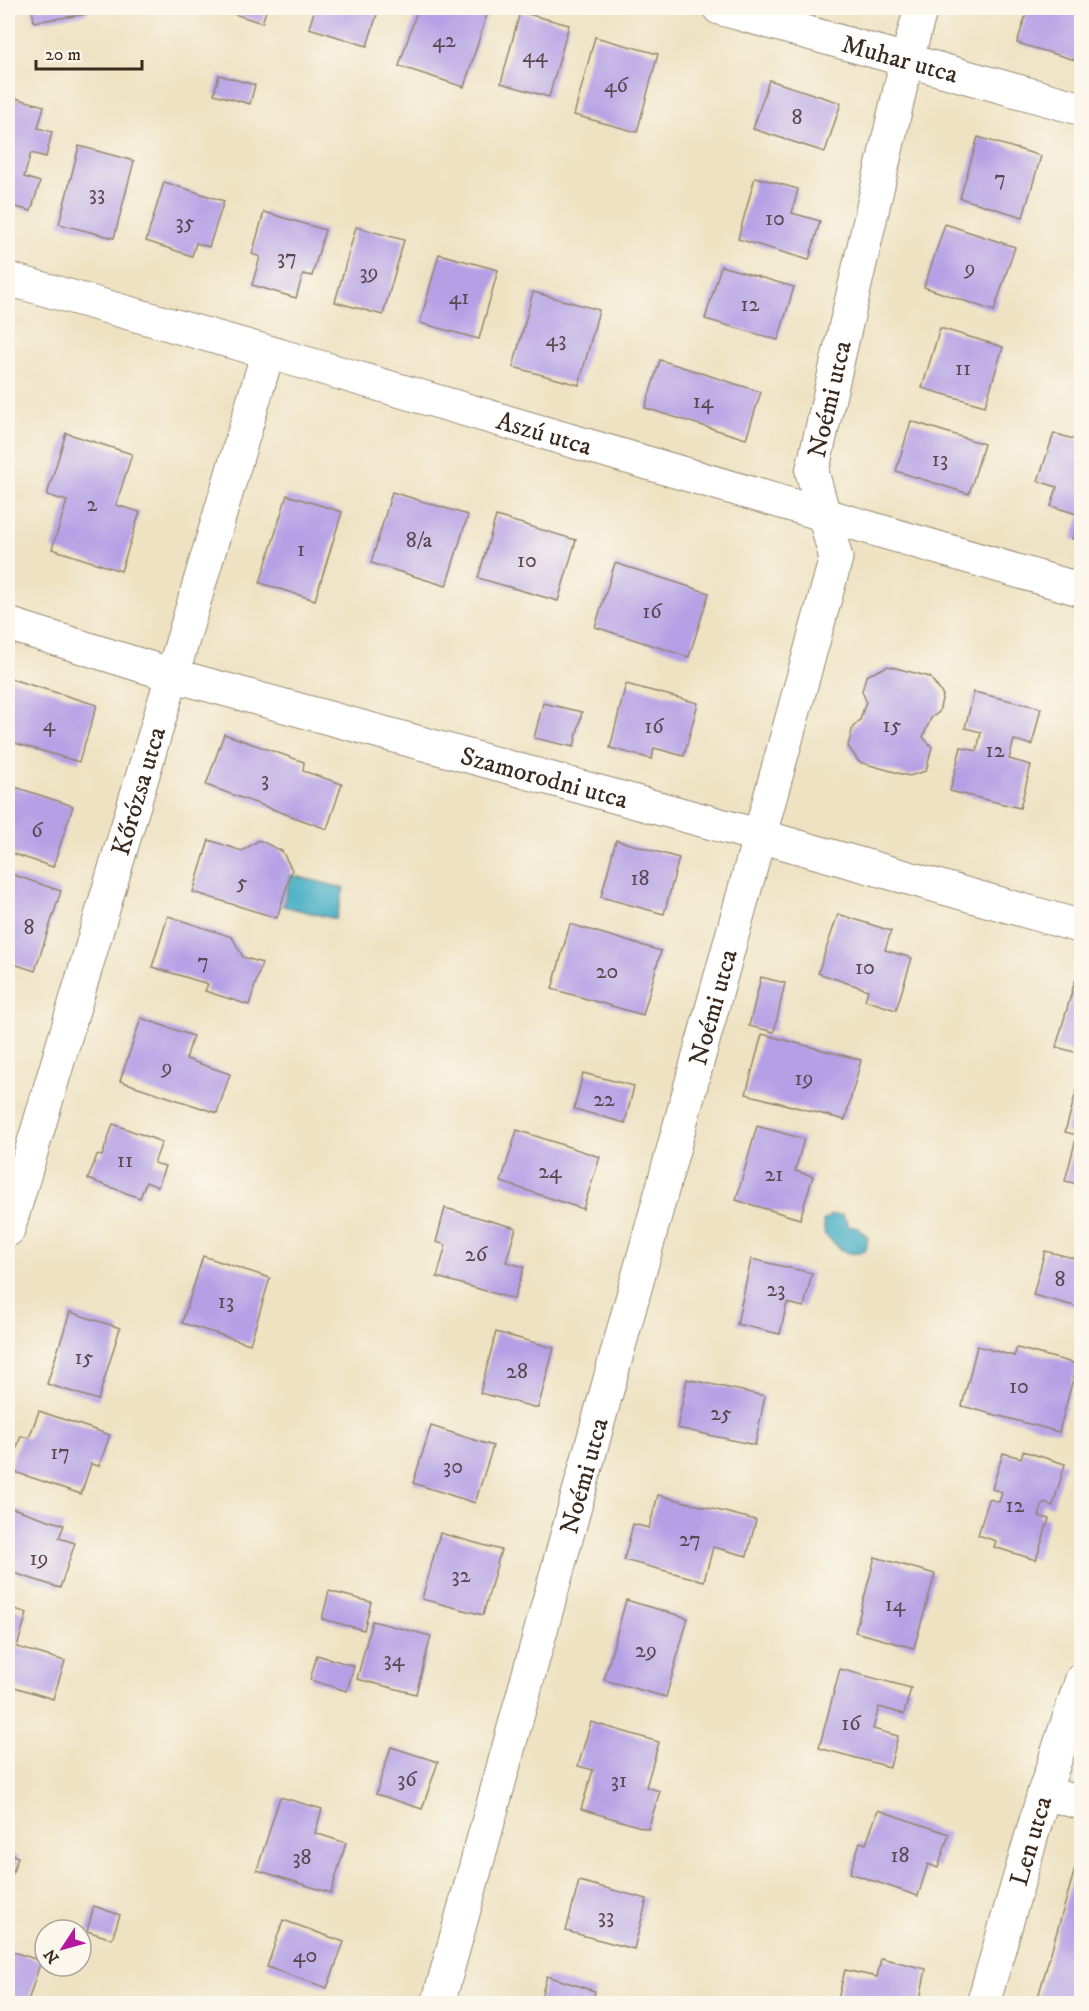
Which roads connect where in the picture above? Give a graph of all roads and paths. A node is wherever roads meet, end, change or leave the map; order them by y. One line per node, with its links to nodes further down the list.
1 (719, 8): 3 (street, Muhar utca)
2 (921, 8): 3 (street, Noémi utca)
3 (907, 59): 4 (street, Muhar utca); 7 (street, Noémi utca)
4 (1082, 109)
5 (8, 279): 6 (street, Aszú utca)
6 (268, 352): 7 (street, Aszú utca); 10 (street, Kőrózsa utca)
7 (823, 513): 8 (street, Aszú utca); 11 (street, Noémi utca)
8 (1082, 590)
9 (8, 624): 10 (street, Szamorodni utca)
10 (172, 675): 11 (street, Szamorodni utca); 13 (street, Kőrózsa utca)
11 (760, 836): 12 (street, Szamorodni utca); 17 (street, Noémi utca)
12 (1082, 927)
13 (8, 1230)
14 (1082, 1679): 15 (street, Len utca)
15 (1044, 1793): 16 (street); 18 (street, Len utca)
16 (1082, 1803)
17 (438, 2004)
18 (983, 2004)

